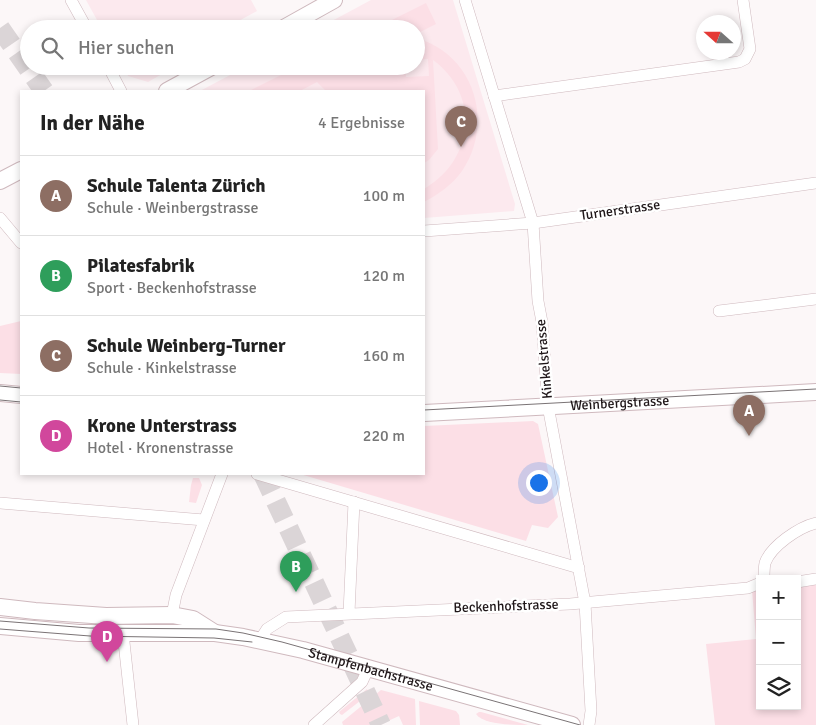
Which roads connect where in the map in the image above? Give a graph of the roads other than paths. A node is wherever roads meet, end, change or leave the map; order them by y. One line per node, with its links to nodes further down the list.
1 (71, 0): 5 (street)
2 (334, 0): 6 (street)
3 (465, 0): 11 (street, Kinkelstrasse)
4 (744, 0): 11 (street)
5 (82, 20)
6 (298, 20)
7 (113, 75): 9 (street)
8 (196, 75): 10 (street)
9 (120, 90)
10 (169, 90)
11 (494, 96): 16 (street, Kinkelstrasse)
12 (20, 171): 13 (street)
13 (0, 181)
14 (816, 183): 16 (street, Turnerstrasse)
15 (0, 218): 18 (street)
16 (533, 223): 17 (street, Turnerstrasse); 24 (street, Kinkelstrasse)
17 (425, 231)
18 (20, 241)
19 (816, 299): 20 (street)
20 (719, 311)
21 (816, 392): 24 (street, Weinbergstrasse)
22 (0, 393): 23 (street)
23 (20, 395)
24 (548, 406): 25 (street, Weinbergstrasse); 32 (street, Kinkelstrasse)
25 (425, 413)
26 (222, 475): 30 (street)
27 (260, 475): 28 (street)
28 (354, 502): 32 (street); 39 (street)
29 (0, 503): 30 (street)
30 (204, 520): 40 (street)
31 (816, 523): 33 (street)
32 (579, 568): 37 (street, Kinkelstrasse)
33 (764, 575)
34 (816, 579): 35 (street)
35 (801, 581)
36 (756, 585): 37 (street, Beckenhofstrasse)
37 (585, 602): 39 (street, Beckenhofstrasse); 49 (street, Kinkelstrasse)
38 (0, 607): 40 (street, Stampfenbachstrasse)
39 (349, 613): 44 (street, Beckenhofstrasse)
40 (172, 615): 43 (street, Stampfenbachstrasse)
41 (0, 626): 42 (street)
42 (123, 634): 43 (street); 46 (street)
43 (215, 634): 44 (street, Stampfenbachstrasse)
44 (260, 640): 45 (street, Stampfenbachstrasse)
45 (368, 669): 47 (street); 48 (street, Stampfenbachstrasse)
46 (133, 725)
47 (314, 725)
48 (572, 725)
49 (589, 725)

